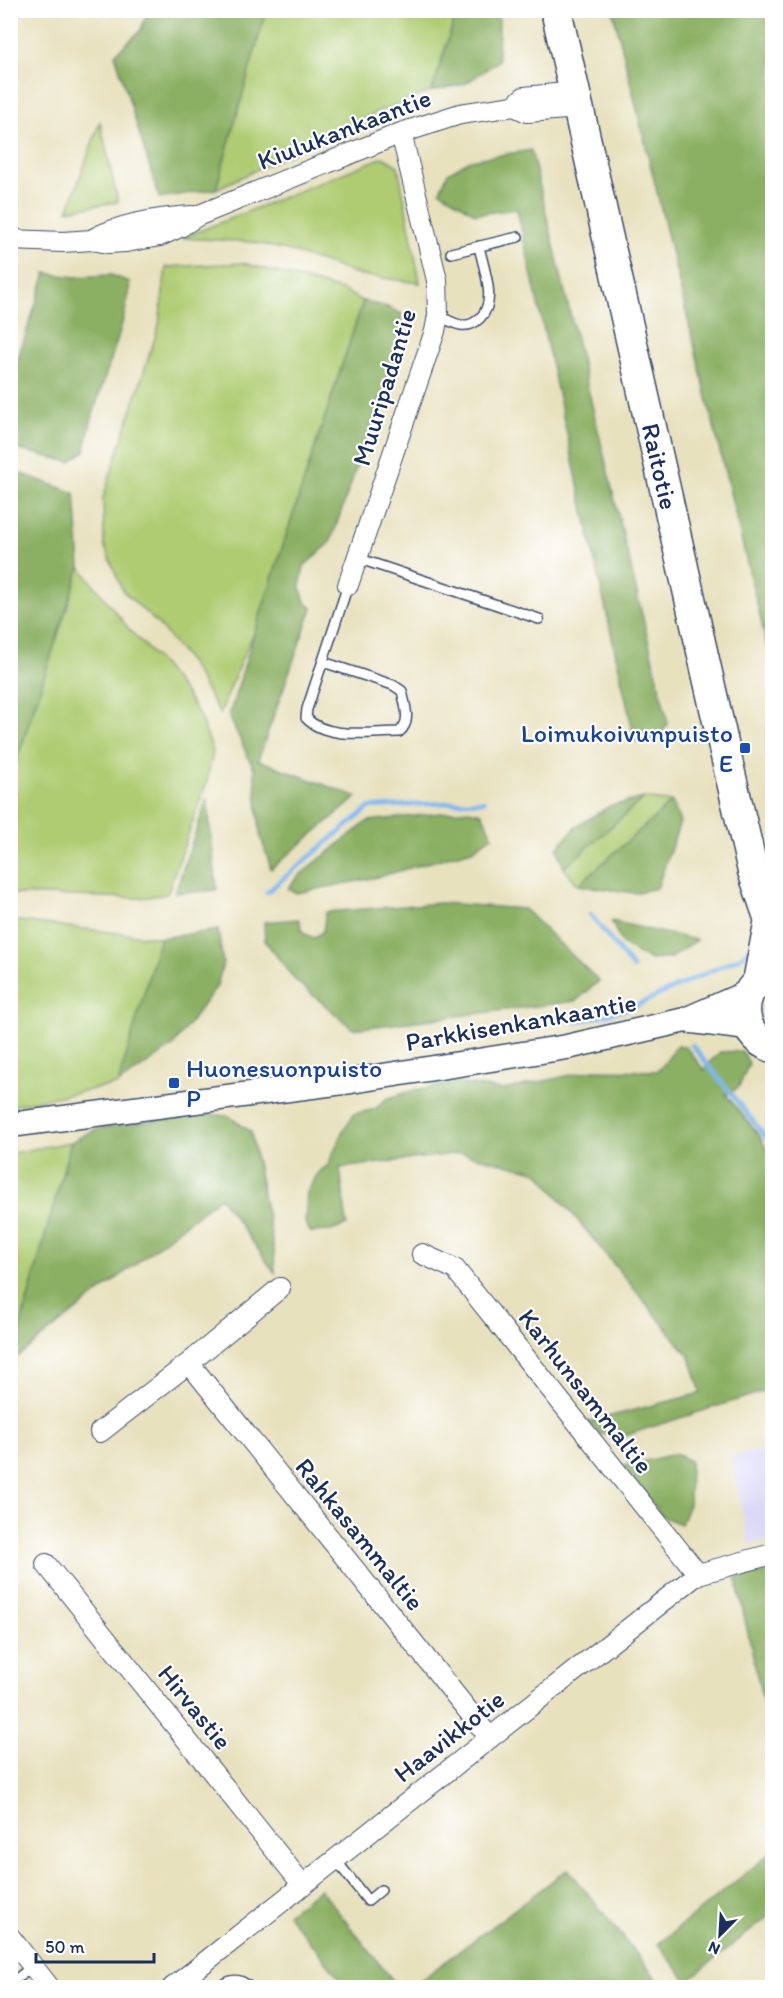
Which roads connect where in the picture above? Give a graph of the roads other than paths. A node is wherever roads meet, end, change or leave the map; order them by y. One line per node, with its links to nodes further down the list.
1 (556, 10): 2 (main road, Raitotie)
2 (578, 100): 3 (street, Kiulukankaantie); 13 (main road, Raitotie)
3 (401, 133): 5 (street, Kiulukankaantie); 8 (street, Muuripadantie)
4 (518, 237): 6 (lane)
5 (10, 240)
6 (478, 246): 7 (lane); 8 (lane)
7 (451, 253)
8 (438, 315): 9 (street, Muuripadantie)
9 (357, 558): 10 (street, Muuripadantie); 11 (lane)
10 (348, 585): 12 (lane)
11 (539, 619)
12 (323, 662): 12 (lane)
13 (771, 923): 14 (main road, Raitotie)
14 (760, 983): 15 (street, Parkkisenkankaantie); 16 (main road, Raitotie)
15 (685, 1020): 16 (street, Parkkisenkankaantie); 17 (street, Parkkisenkankaantie)
16 (765, 1045)
17 (10, 1125)
18 (422, 1254): 24 (street, Karhunsammaltie)
19 (280, 1288): 20 (street)
20 (189, 1363): 21 (street); 25 (street, Rahkasammaltie)
21 (100, 1432)
22 (772, 1554): 24 (street, Haavikkotie)
23 (46, 1564): 27 (street, Hirvastie)
24 (698, 1574): 25 (street, Haavikkotie)
25 (490, 1738): 26 (street, Haavikkotie)
26 (335, 1858): 27 (street, Haavikkotie); 28 (lane)
27 (302, 1884): 33 (street, Haavikkotie)
28 (381, 1890)
29 (10, 1937): 30 (street)
30 (33, 1966): 31 (lane); 32 (street)
31 (10, 1984)
32 (50, 1988)
33 (172, 1988)
34 (218, 1988): 35 (lane)
35 (250, 1988)

